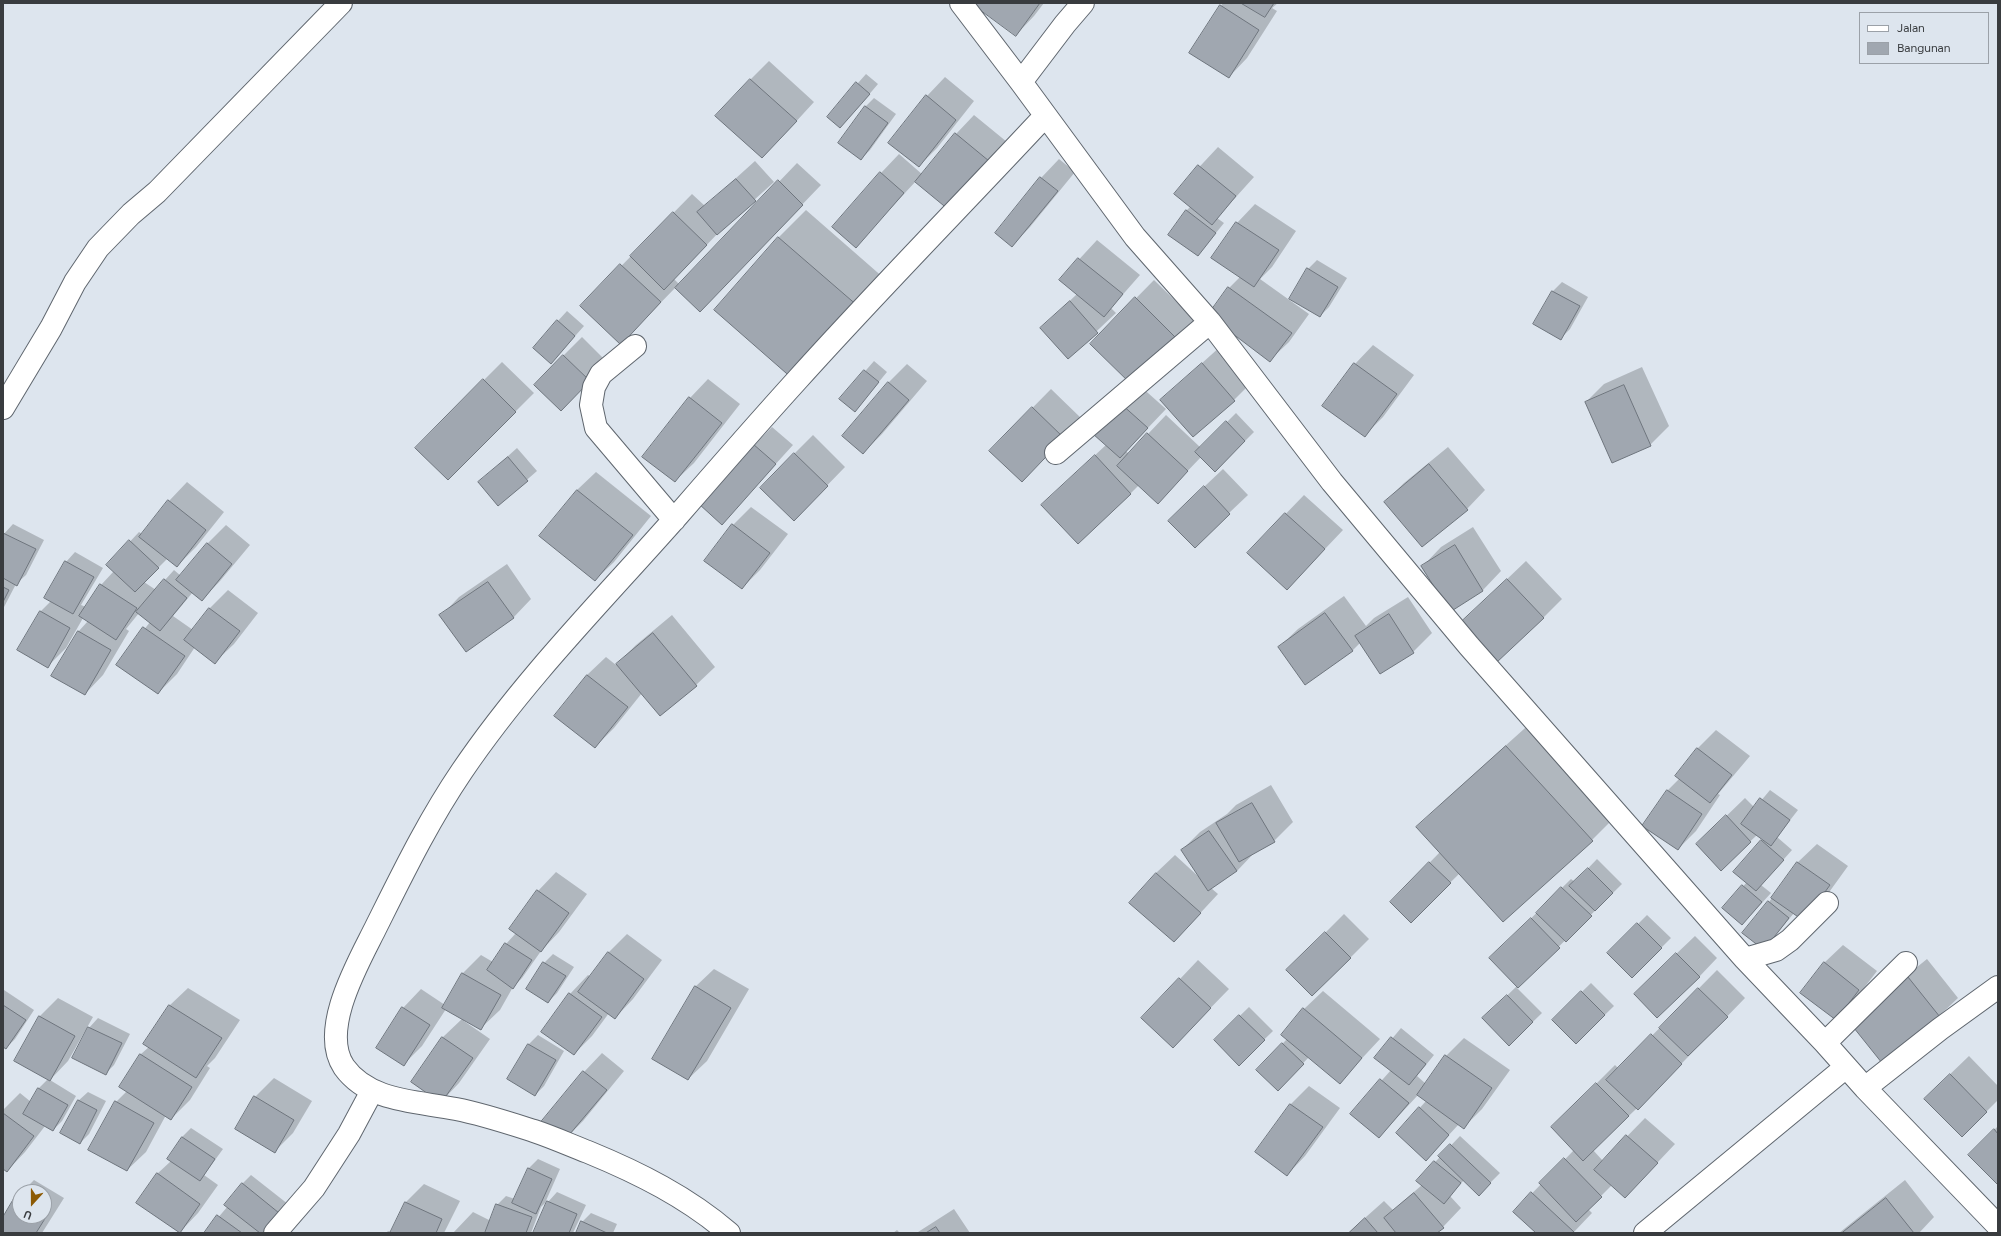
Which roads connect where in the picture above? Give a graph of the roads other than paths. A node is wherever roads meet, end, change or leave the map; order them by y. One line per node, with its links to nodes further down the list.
1 (341, 3): 8 (street)
2 (961, 3): 4 (street)
3 (1083, 3): 4 (street)
4 (1021, 82): 5 (street)
5 (1045, 116): 6 (street); 10 (street)
6 (1210, 322): 9 (street); 12 (street)
7 (635, 346): 10 (street)
8 (3, 408)
9 (1056, 453)
10 (674, 520): 18 (street)
11 (1827, 903): 12 (street)
12 (1745, 960): 15 (street)
13 (1906, 963): 15 (street)
14 (1998, 987): 17 (street)
15 (1825, 1043): 16 (street)
16 (1846, 1067): 17 (street); 22 (street)
17 (1865, 1088): 19 (street)
18 (372, 1091): 20 (street); 21 (street)
19 (1998, 1226)
20 (275, 1233)
21 (729, 1233)
22 (1645, 1233)

